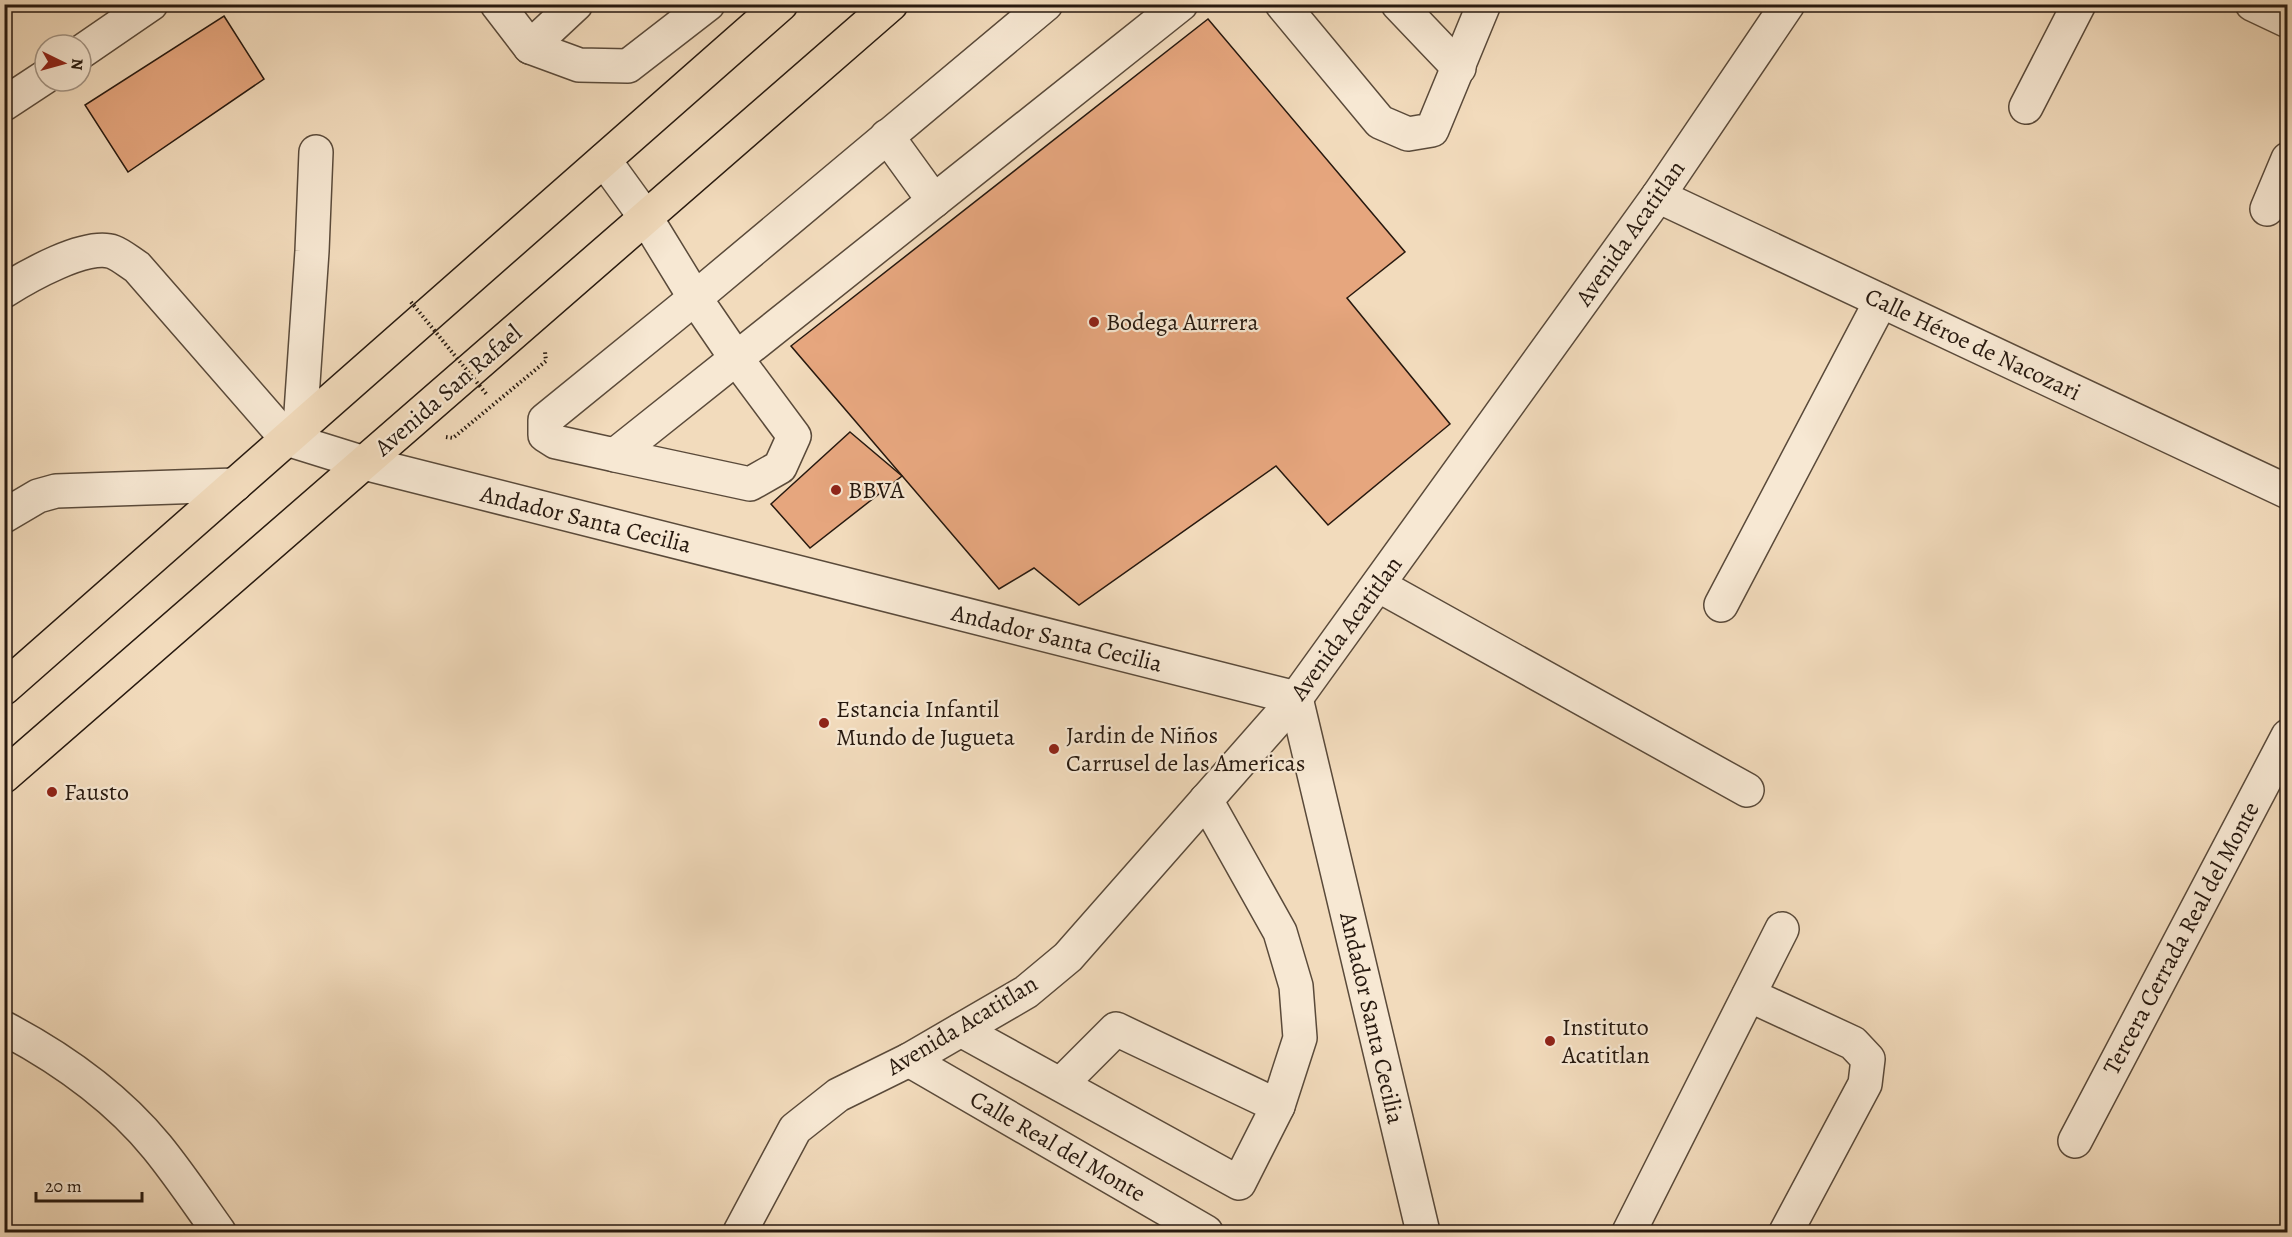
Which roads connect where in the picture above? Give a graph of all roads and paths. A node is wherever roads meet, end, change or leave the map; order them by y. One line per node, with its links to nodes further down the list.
1 (151, 4): 16 (street)
2 (497, 4): 17 (street)
3 (576, 4): 17 (street)
4 (708, 4): 17 (street)
5 (781, 4): 25 (main road)
6 (891, 4): 29 (main road, Avenida San Rafael)
7 (1046, 4): 22 (street)
8 (1181, 4): 27 (street)
9 (1282, 4): 18 (street)
10 (1398, 4): 18 (street)
11 (1484, 4): 18 (street)
12 (1788, 4): 26 (street, Avenida Acatitlan)
13 (2079, 4): 21 (street)
14 (2252, 4): 15 (street)
15 (2288, 21)
16 (93, 44)
17 (530, 48)
18 (1459, 68)
19 (33, 85): 20 (street)
20 (4, 104)
21 (2026, 107)
22 (887, 136): 27 (street); 31 (street)
23 (316, 153): 36 (street)
24 (2288, 159): 28 (street)
25 (604, 160): 29 (street); 36 (main road)
26 (1658, 196): 32 (street, Calle Héroe de Nacozari); 42 (street, Avenida Acatitlan)
27 (934, 201): 34 (street)
28 (2266, 209)
29 (646, 218): 31 (street); 38 (main road, Avenida San Rafael)
30 (4, 291): 36 (street)
31 (695, 298): 34 (street); 37 (street)
32 (1881, 301): 40 (street, Calle Héroe de Nacozari); 43 (street)
33 (411, 302): 35 (path, bridge)
34 (736, 358): 37 (street); 37 (street)
35 (488, 396)
36 (293, 433): 38 (street, Andador Santa Cecilia); 39 (main road)
37 (615, 455)
38 (364, 463): 45 (street, Andador Santa Cecilia); 47 (main road, Avenida San Rafael)
39 (235, 485): 41 (street); 44 (main road)
40 (2288, 492)
41 (4, 516)
42 (1378, 585): 45 (street, Avenida Acatitlan); 48 (street)
43 (1721, 605)
44 (4, 687)
45 (1296, 698): 49 (street, Avenida Acatitlan); 62 (street, Andador Santa Cecilia)
46 (2288, 736): 57 (street, Tercera Cerrada Real del Monte)
47 (4, 776)
48 (1747, 790)
49 (1206, 800): 53 (street, Avenida Acatitlan); 56 (street)
50 (1782, 929): 51 (street)
51 (1749, 995): 63 (street); 64 (street)
52 (4, 1028): 59 (street)
53 (961, 1030): 54 (street, Avenida Acatitlan); 55 (street)
54 (909, 1060): 58 (street, Calle Real del Monte); 60 (street, Avenida Acatitlan)
55 (1061, 1084): 56 (street); 56 (street)
56 (1278, 1106)
57 (2074, 1141)
58 (1164, 1222): 61 (street, Calle Real del Monte)
59 (219, 1233)
60 (740, 1233)
61 (1206, 1233)
62 (1423, 1233)
63 (1629, 1233)
64 (1786, 1233)

